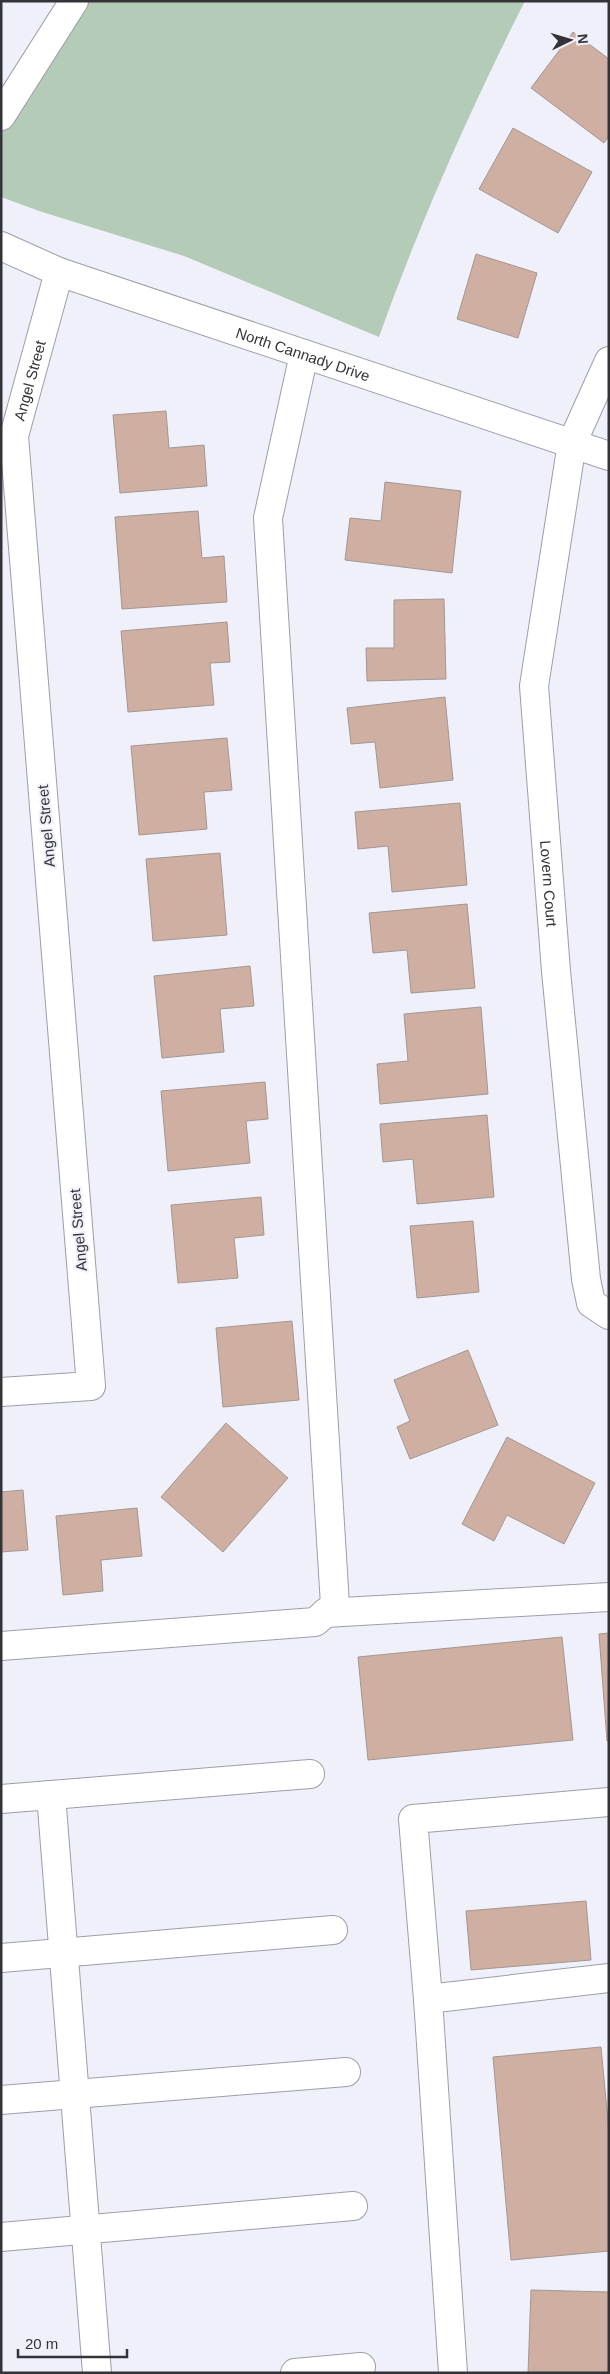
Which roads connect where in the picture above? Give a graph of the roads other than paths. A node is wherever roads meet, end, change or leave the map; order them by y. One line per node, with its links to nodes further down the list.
1 (74, 1): 2 (street)
2 (1, 116)
3 (1, 246): 4 (street, North Cannady Drive)
4 (59, 272): 5 (street, North Cannady Drive); 10 (street, Angel Street)
5 (304, 354): 7 (street, North Cannady Drive); 12 (street)
6 (609, 361): 7 (street, Lovern Court)
7 (572, 443): 8 (street, North Cannady Drive); 9 (street, Lovern Court)
8 (609, 456)
9 (609, 1315)
10 (1, 1392)
11 (609, 1597): 12 (street)
12 (325, 1613): 13 (street)
13 (1, 1646)
14 (310, 1774): 15 (street)
15 (51, 1795): 16 (street); 19 (street)
16 (1, 1799)
17 (609, 1802): 22 (street)
18 (333, 1930): 19 (street)
19 (63, 1953): 20 (street); 24 (street)
20 (1, 1958)
21 (609, 1978): 22 (street)
22 (428, 1999): 32 (street)
23 (346, 2072): 24 (street)
24 (74, 2093): 25 (street); 27 (street)
25 (1, 2100)
26 (353, 2206): 27 (street)
27 (85, 2230): 28 (street); 30 (street)
28 (1, 2237)
29 (361, 2367): 31 (street)
30 (97, 2373)
31 (295, 2373)
32 (453, 2373)

